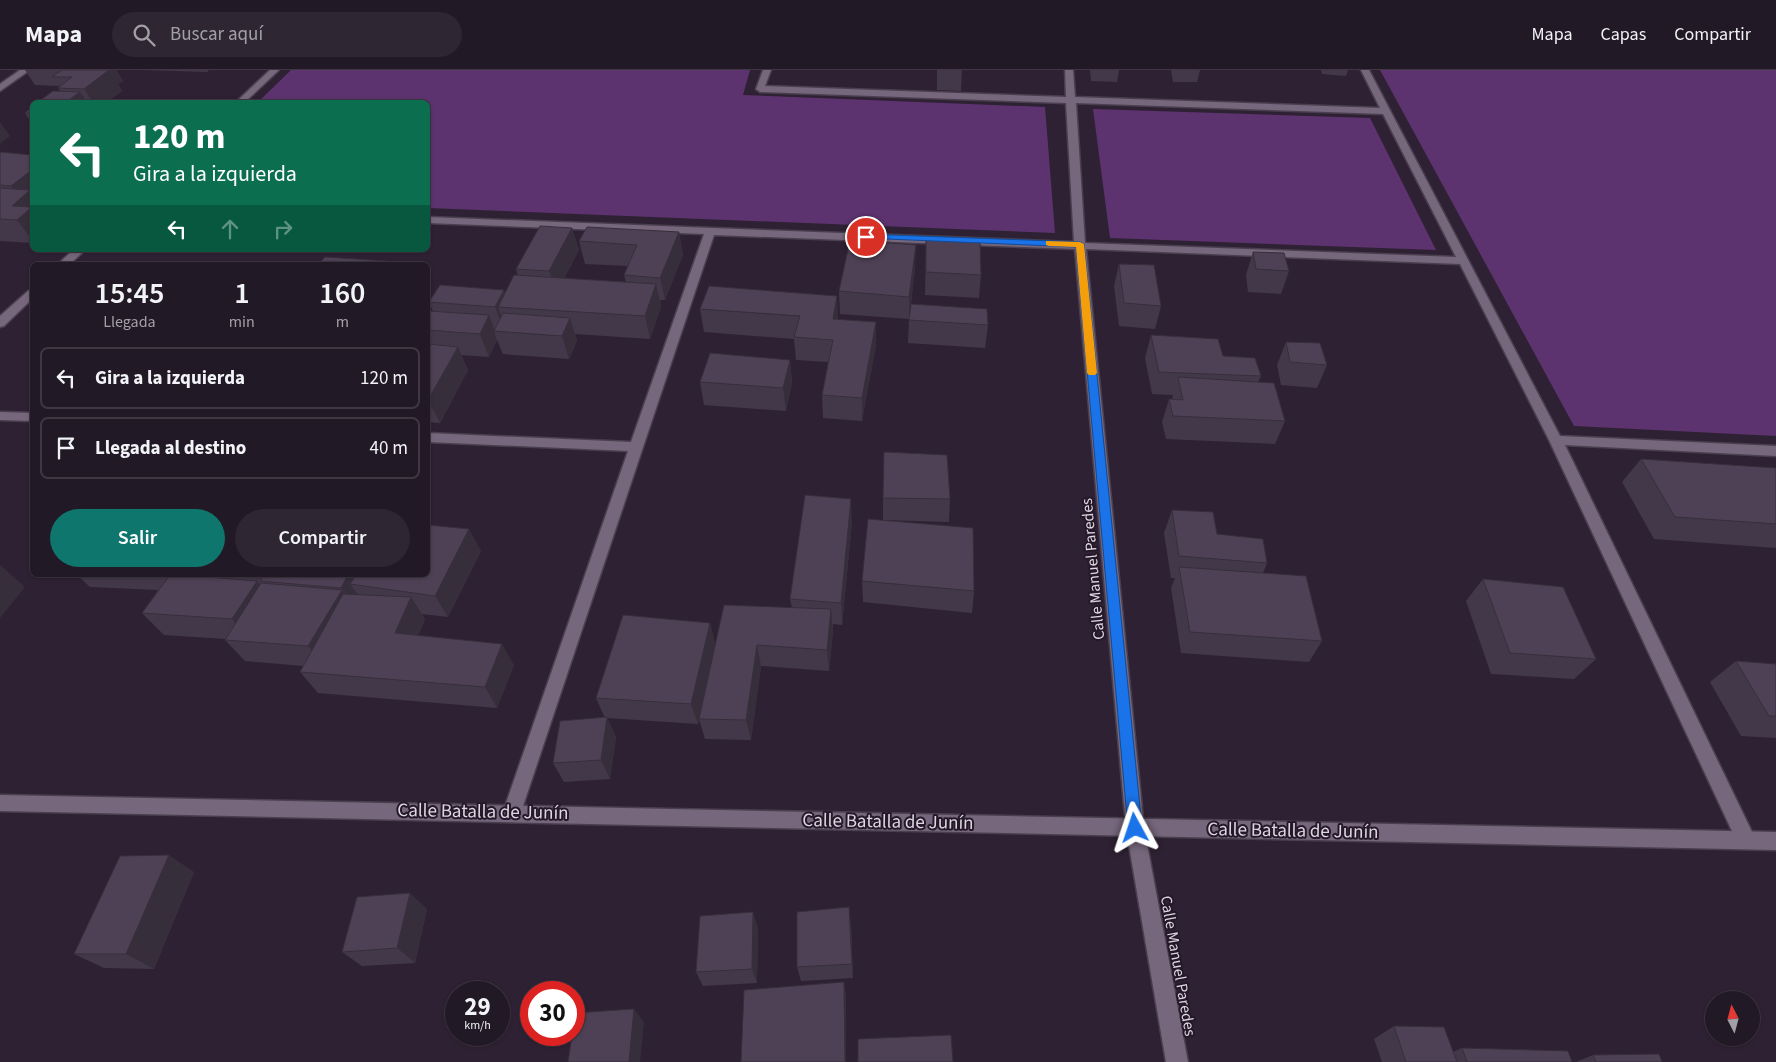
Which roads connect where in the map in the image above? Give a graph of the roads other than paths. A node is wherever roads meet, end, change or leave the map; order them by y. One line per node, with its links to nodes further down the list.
1 (26, 70): 6 (street)
2 (275, 70): 7 (street)
3 (767, 70): 8 (street)
4 (1069, 70): 8 (street, Calle Manuel Paredes)
5 (1366, 70): 9 (street)
6 (0, 88)
7 (242, 100)
8 (1071, 100): 9 (street); 12 (street, Calle Manuel Paredes)
9 (1385, 111): 14 (street)
10 (430, 220): 11 (street)
11 (710, 231): 12 (street); 22 (street)
12 (1080, 244): 14 (street); 26 (street, Calle Manuel Paredes)
13 (77, 252): 15 (street)
14 (1464, 260): 21 (street)
15 (66, 262)
16 (30, 295): 17 (street)
17 (0, 323)
18 (0, 416): 19 (street)
19 (30, 417)
20 (430, 437): 22 (street)
21 (1556, 440): 23 (street); 27 (street)
22 (635, 447): 25 (street)
23 (1776, 451)
24 (1, 804): 25 (street, Calle Batalla de Junín)
25 (512, 812): 26 (street, Calle Batalla de Junín)
26 (1135, 828): 27 (street, Calle Batalla de Junín); 29 (street, Calle Manuel Paredes)
27 (1746, 840): 28 (street, Calle Batalla de Junín)
28 (1776, 841)
29 (1177, 1062)

